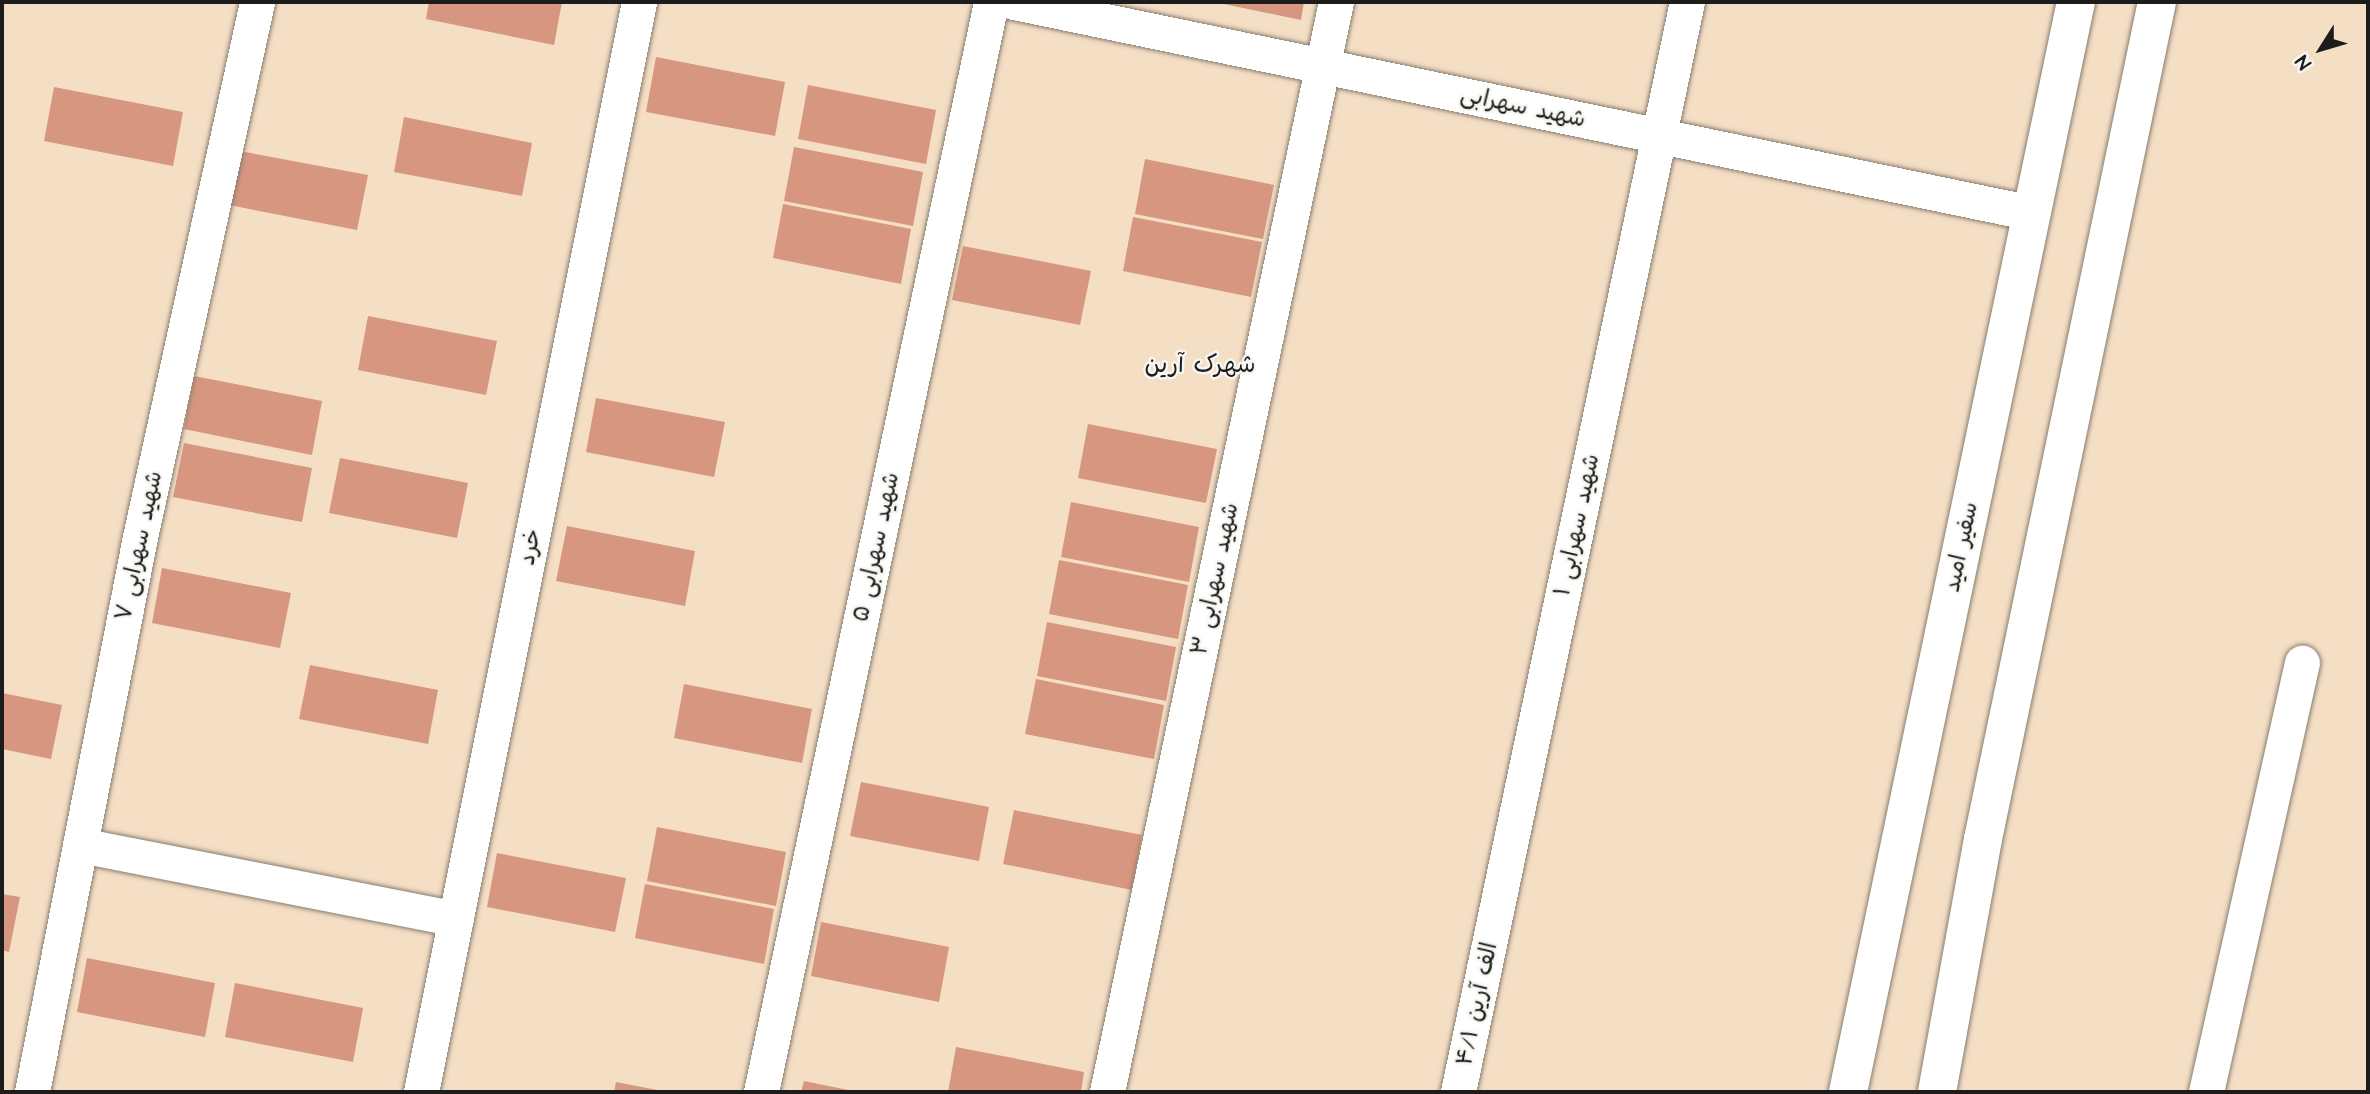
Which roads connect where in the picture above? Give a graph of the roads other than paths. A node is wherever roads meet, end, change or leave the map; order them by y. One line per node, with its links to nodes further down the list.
1 (257, 2): 13 (street, شهید سهرابی ۷)
2 (639, 2): 15 (street, خرد)
3 (991, 2): 18 (street, شهید سهرابی ۵)
4 (1014, 2): 9 (street, شهید سهرابی)
5 (1336, 2): 9 (street, شهید سهرابی ۳)
6 (1687, 2): 10 (street, شهید سهرابی ۱)
7 (2076, 2): 11 (street, سفیر امید)
8 (2157, 2): 22 (street)
9 (1323, 66): 10 (street, شهید سهرابی); 19 (street, شهید سهرابی ۳)
10 (1659, 136): 11 (street, شهید سهرابی); 14 (street, شهید سهرابی ۱)
11 (2032, 213): 21 (street, سفیر امید)
12 (2302, 663): 23 (street)
13 (80, 845): 15 (street); 16 (street, شهید سهرابی ۷)
14 (1495, 915): 20 (street, ۴/۱ الف آرین)
15 (456, 919): 17 (street, خرد)
16 (32, 1092)
17 (421, 1092)
18 (761, 1092)
19 (1107, 1092)
20 (1458, 1092)
21 (1848, 1092)
22 (1937, 1092)
23 (2206, 1092)

